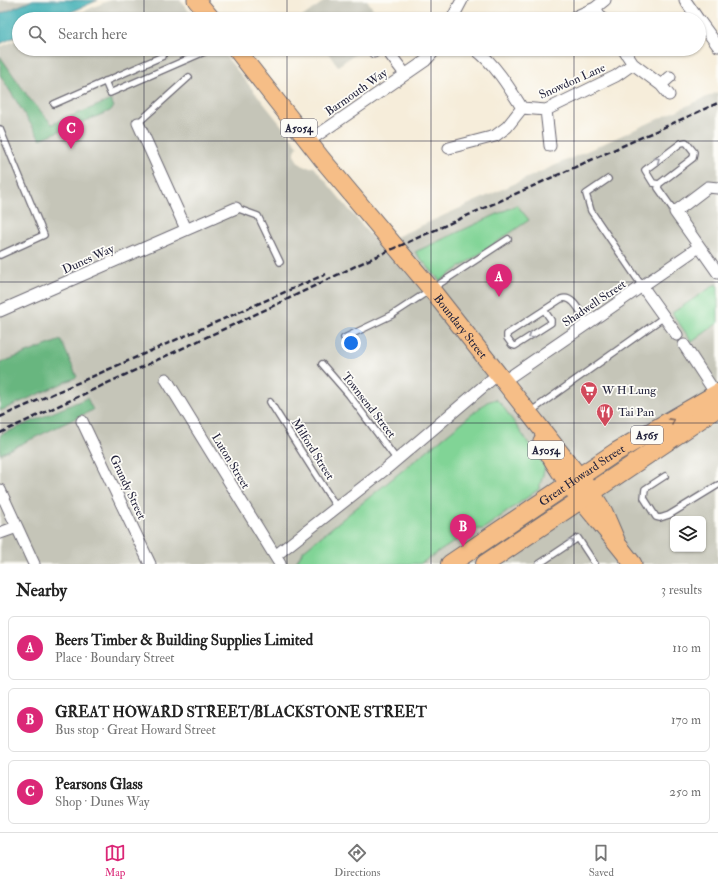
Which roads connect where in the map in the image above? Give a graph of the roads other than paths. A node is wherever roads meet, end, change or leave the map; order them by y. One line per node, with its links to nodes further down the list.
1 (196, 0): 6 (main road)
2 (604, 0): 5 (street)
3 (685, 0): 10 (street)
4 (460, 1): 7 (street)
5 (595, 8): 8 (street); 9 (street)
6 (206, 12)
7 (455, 12)
8 (586, 12)
9 (598, 12)
10 (693, 12)
11 (706, 32): 12 (street)
12 (717, 51)
13 (163, 56): 24 (lane)
14 (196, 56): 24 (lane)
15 (247, 56): 32 (main road, Boundary Street / A5054)
16 (391, 56): 21 (street)
17 (430, 56): 21 (street, Barmouth Way)
18 (484, 56): 28 (street)
19 (628, 56): 20 (street)
20 (633, 64): 25 (street); 29 (street, Snowdon Lane)
21 (405, 74): 32 (street, Barmouth Way)
22 (188, 77): 30 (lane)
23 (670, 77): 25 (street)
24 (105, 81): 27 (lane)
25 (661, 85): 26 (street)
26 (669, 95)
27 (54, 104)
28 (522, 108): 29 (street, Snowdon Lane); 34 (street)
29 (546, 110): 33 (street)
30 (138, 123): 40 (street)
31 (0, 129): 43 (lane)
32 (310, 142): 47 (main road, Boundary Street / A5054)
33 (550, 146)
34 (449, 148)
35 (608, 179): 46 (lane)
36 (659, 184): 36 (lane, one-way to 36); 39 (lane)
37 (718, 188): 39 (street)
38 (236, 208): 40 (street, Dunes Way); 44 (lane)
39 (675, 212): 42 (street)
40 (186, 229): 49 (street, Dunes Way)
41 (508, 239): 47 (lane)
42 (699, 247): 45 (street); 46 (street, Shadwell Street)
43 (0, 255)
44 (280, 262)
45 (718, 273)
46 (642, 286): 50 (street); 51 (street, Shadwell Street)
47 (430, 289): 53 (lane); 56 (main road, Boundary Street / A5054)
48 (544, 310): 48 (lane, one-way to 48); 51 (lane)
49 (0, 311)
50 (664, 317): 52 (street); 60 (lane)
51 (587, 323): 56 (street, Shadwell Street)
52 (677, 336)
53 (344, 338)
54 (684, 346): 58 (street)
55 (322, 364): 62 (lane, Townsend Street)
56 (501, 378): 60 (main road, A5054); 62 (street)
57 (166, 379): 70 (street, Luton Street)
58 (717, 398): 65 (highway, Great Howard Street / A565); 65 (highway, Great Howard Street / A565, one-way to 58)
59 (270, 402): 67 (lane, Milford Street)
60 (528, 413): 65 (main road, A5054)
61 (82, 421): 72 (street, Grundy Street)
62 (397, 460): 67 (street)
63 (665, 476): 64 (lane)
64 (718, 485)
65 (580, 489): 73 (highway, Great Howard Street / A565); 74 (highway, Great Howard Street / A565); 77 (main road, A5054)
66 (0, 490): 68 (street)
67 (337, 508): 70 (street)
68 (17, 527): 69 (street); 71 (street)
69 (0, 533)
70 (278, 560)
71 (34, 564)
72 (150, 564)
73 (450, 564)
74 (485, 564)
75 (539, 564): 76 (lane, one-way to 76)
76 (595, 564)
77 (633, 564)

